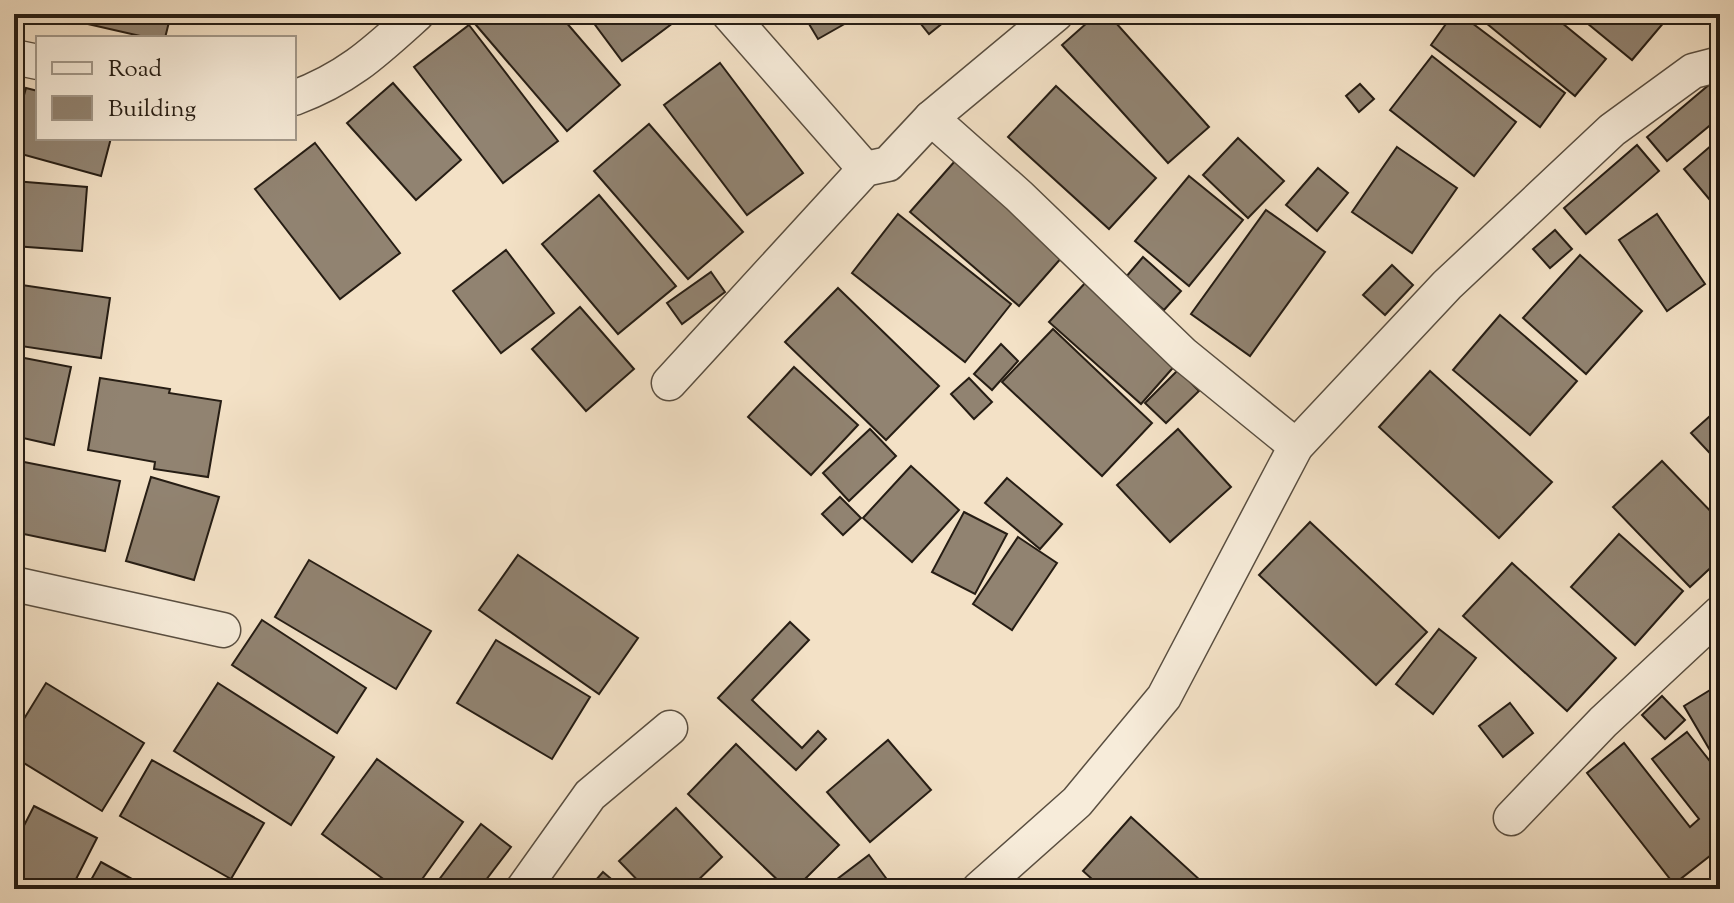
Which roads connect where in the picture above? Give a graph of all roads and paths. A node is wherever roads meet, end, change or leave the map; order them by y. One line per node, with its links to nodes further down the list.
1 (417, 14): 7 (street)
2 (729, 14): 9 (street)
3 (1056, 14): 8 (street)
4 (14, 57): 5 (street)
5 (36, 62)
6 (1720, 64): 11 (street)
7 (296, 97)
8 (931, 118): 9 (street); 11 (street)
9 (865, 169): 10 (street)
10 (669, 383)
11 (1296, 446): 18 (street)
12 (14, 584): 14 (street)
13 (1720, 613): 16 (street)
14 (223, 630)
15 (670, 728): 17 (street)
16 (1511, 818)
17 (523, 889)
18 (979, 889)

